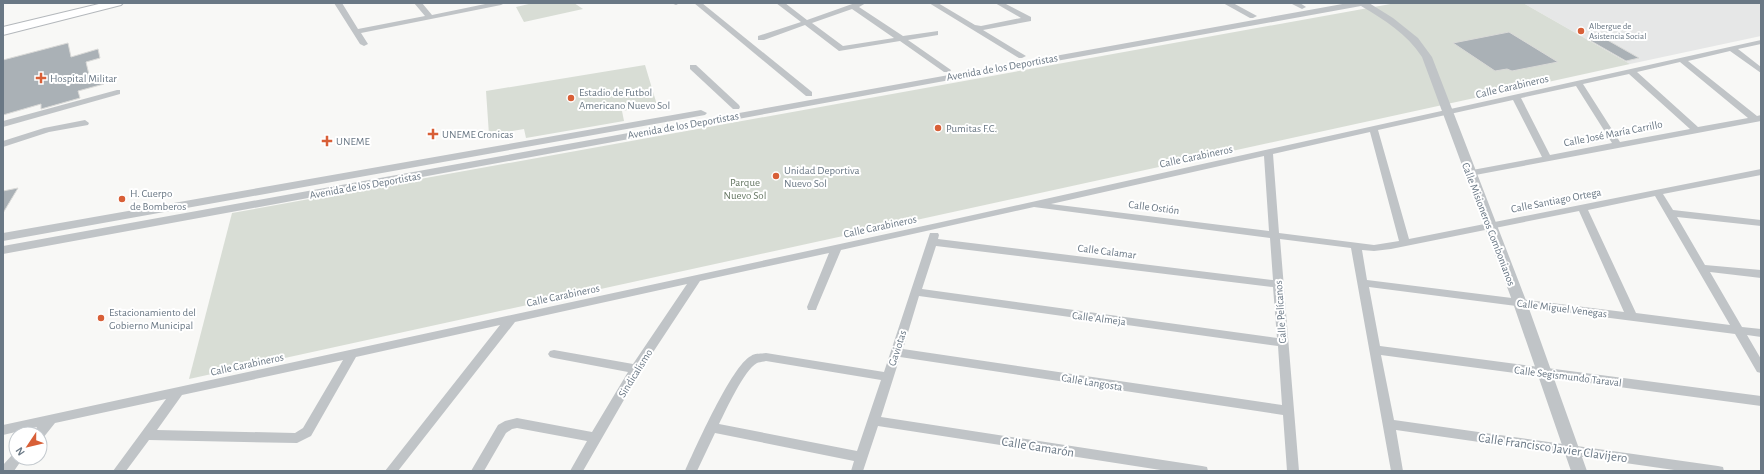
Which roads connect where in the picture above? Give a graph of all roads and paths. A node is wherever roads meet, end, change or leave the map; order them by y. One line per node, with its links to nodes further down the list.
1 (117, 3): 13 (main road)
2 (338, 3): 22 (street)
3 (418, 3): 17 (street)
4 (497, 3): 17 (street)
5 (698, 3): 38 (street)
6 (780, 3): 18 (street)
7 (862, 3): 15 (street)
8 (933, 3): 20 (street)
9 (999, 3): 20 (street)
10 (1227, 3): 16 (street)
11 (1326, 3): 14 (street, Avenida de los Deportistas)
12 (1363, 3): 29 (street, Avenida de los Deportistas); 41 (street, Calle Misioneros Combonianos)
13 (86, 5): 19 (main road); 21 (main road)
14 (1298, 5): 16 (street, Avenida de los Deportistas)
15 (853, 6): 18 (street); 25 (street)
16 (1253, 16): 29 (street, Avenida de los Deportistas)
17 (430, 17): 22 (street)
18 (806, 22): 24 (street); 25 (street)
19 (3, 23)
20 (973, 27): 30 (street)
21 (3, 31)
22 (356, 32): 27 (street)
23 (935, 33): 25 (street)
24 (761, 38)
25 (902, 39): 33 (street)
26 (1761, 42): 28 (street, Calle Carabineros)
27 (364, 44)
28 (1731, 48): 31 (street, Calle Carabineros); 34 (street)
29 (1050, 55): 30 (street, Avenida de los Deportistas); 44 (street, Avenida de los Deportistas)
30 (1022, 56): 33 (street, Avenida de los Deportistas)
31 (1682, 60): 35 (street, Calle Carabineros); 42 (street)
32 (692, 67): 40 (street)
33 (947, 70): 38 (street, Avenida de los Deportistas)
34 (1761, 71)
35 (1631, 72): 36 (street, Calle Carabineros); 47 (street)
36 (1578, 83): 39 (street, Calle Carabineros); 49 (street)
37 (117, 92): 45 (street)
38 (809, 94): 40 (street, Avenida de los Deportistas)
39 (1516, 97): 41 (street, Calle Carabineros); 52 (street)
40 (736, 107): 44 (street, Avenida de los Deportistas)
41 (1447, 113): 46 (street, Calle Carabineros); 55 (street, Calle Misioneros Combonianos)
42 (1758, 119): 47 (street, Calle José María Carrillo)
43 (85, 123): 48 (street)
44 (669, 123): 51 (street, Avenida de los Deportistas); 53 (street, Avenida de los Deportistas)
45 (3, 124)
46 (1373, 129): 50 (street, Calle Carabineros); 72 (street)
47 (1696, 130): 49 (street, Calle José María Carrillo)
48 (3, 144)
49 (1616, 144): 52 (street, Calle José María Carrillo)
50 (1268, 152): 58 (street, Calle Carabineros); 68 (street, Calle Pelícanos)
51 (460, 155): 53 (street); 57 (street, Avenida de los Deportistas)
52 (1547, 158): 55 (street, Calle José María Carrillo)
53 (461, 167): 61 (street, Avenida de los Deportistas)
54 (1761, 172): 56 (street, Calle Santiago Ortega)
55 (1470, 173): 67 (street, Calle Misioneros Combonianos)
56 (1657, 192): 59 (street, Calle Santiago Ortega); 62 (street)
57 (223, 197): 60 (street, Avenida de los Deportistas); 61 (street)
58 (1030, 204): 66 (street, Calle Carabineros); 68 (street, Calle Ostión)
59 (1582, 207): 67 (street, Calle Santiago Ortega); 84 (street)
60 (148, 211): 63 (street, Avenida de los Deportistas); 65 (street)
61 (220, 211): 65 (street, Avenida de los Deportistas)
62 (1669, 213): 64 (street); 76 (street)
63 (88, 221): 69 (street); 70 (street, Avenida de los Deportistas)
64 (1761, 223)
65 (140, 226): 69 (street, Avenida de los Deportistas)
66 (937, 226): 71 (street, Gaviotas); 73 (street, Calle Carabineros)
67 (1490, 226): 72 (street, Calle Santiago Ortega); 82 (street, Calle Misioneros Combonianos)
68 (1274, 234): 74 (street, Calle Ostión); 80 (street, Calle Pelícanos)
69 (82, 236): 75 (street, Avenida de los Deportistas)
70 (3, 237)
71 (932, 242): 80 (street, Calle Calamar); 81 (street, Gaviotas)
72 (1405, 243): 74 (street, Calle Santiago Ortega)
73 (837, 247): 78 (street, Calle Carabineros); 83 (street)
74 (1356, 247): 79 (street)
75 (3, 250)
76 (1701, 268): 77 (street); 86 (street)
77 (1761, 274)
78 (697, 278): 85 (street, Calle Carabineros); 93 (street, Sindicalismo)
79 (1363, 283): 82 (street, Calle Miguel Venegas); 89 (street)
80 (1278, 284): 88 (street, Calle Pelícanos)
81 (916, 292): 88 (street, Calle Almeja); 90 (street, Gaviotas)
82 (1520, 303): 84 (street, Calle Miguel Venegas); 95 (street, Calle Misioneros Combonianos)
83 (812, 307)
84 (1632, 317): 86 (street, Calle Miguel Venegas)
85 (512, 318): 91 (street, Calle Carabineros); 111 (street)
86 (1738, 330): 87 (street, Calle Miguel Venegas); 94 (street)
87 (1761, 333)
88 (1283, 343): 99 (street, Calle Pelícanos)
89 (1375, 350): 95 (street, Calle Segismundo Taraval); 102 (street)
90 (896, 352): 96 (street, Gaviotas); 99 (street, Calle Langosta)
91 (353, 353): 97 (street, Calle Carabineros); 106 (street)
92 (554, 354): 93 (street)
93 (636, 369): 107 (street, Sindicalismo)
94 (1761, 369)
95 (1543, 372): 98 (street, Calle Segismundo Taraval); 108 (street, Calle Misioneros Combonianos)
96 (888, 377): 101 (street, Gaviotas); 104 (street)
97 (179, 391): 100 (street, Calle Carabineros); 106 (street)
98 (1761, 401)
99 (1288, 411): 117 (street, Calle Pelícanos)
100 (52, 419): 103 (street); 105 (street, Calle Carabineros)
101 (874, 421): 109 (street, Gaviotas); 116 (street, Calle Camarón)
102 (1388, 424): 108 (street, Calle Francisco Javier Clavijero); 118 (street)
103 (46, 426)
104 (710, 428): 109 (street); 114 (street)
105 (3, 430)
106 (146, 435): 110 (street)
107 (596, 438): 112 (street); 113 (street, Sindicalismo)
108 (1572, 450): 119 (street, Calle Misioneros Combonianos); 120 (street, Calle Francisco Javier Clavijero)
109 (862, 457): 115 (street, Gaviotas)
110 (119, 471)
111 (392, 471)
112 (477, 471)
113 (576, 471)
114 (691, 471)
115 (857, 471)
116 (1202, 471)
117 (1293, 471)
118 (1397, 471)
119 (1579, 471)
120 (1718, 471)

